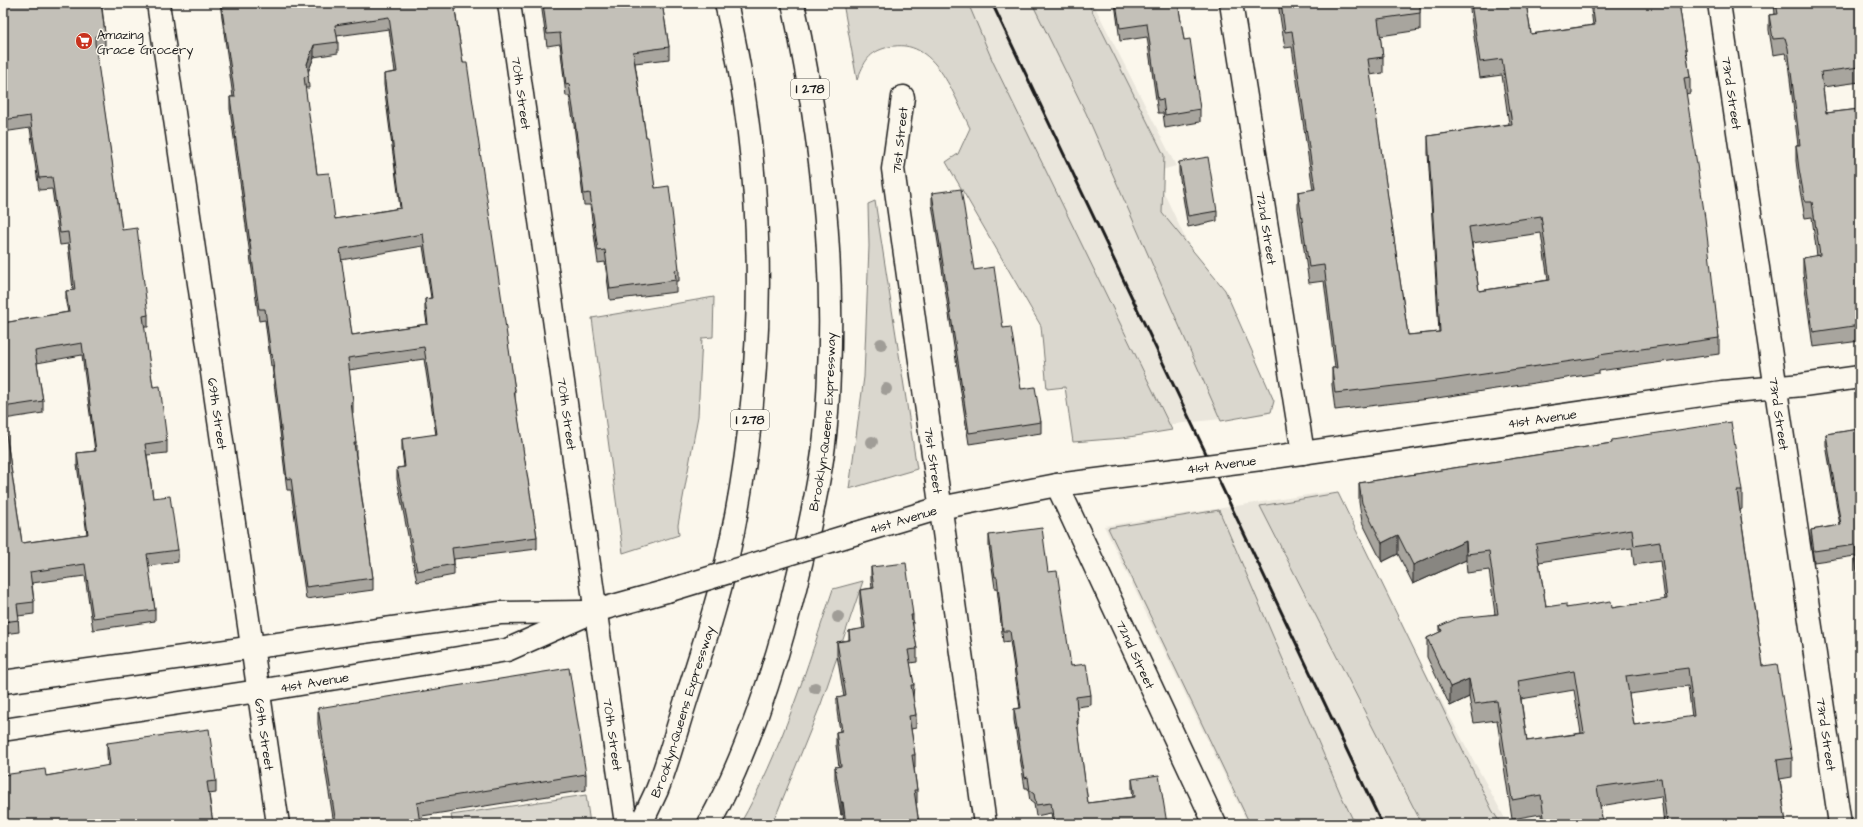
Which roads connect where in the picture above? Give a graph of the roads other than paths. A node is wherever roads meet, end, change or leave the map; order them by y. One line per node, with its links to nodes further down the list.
1 (158, 3): 14 (main road, 69th Street)
2 (510, 3): 13 (main road, 70th Street)
3 (726, 3): 20 (main road, Brooklyn-Queens Expressway / I 278)
4 (793, 3): 21 (main road, Brooklyn-Queens Expressway / I 278)
5 (1231, 3): 10 (main road, 72nd Street)
6 (1719, 3): 9 (main road, 73rd Street)
7 (903, 97): 12 (main road, 71st Street)
8 (1860, 377): 9 (main road, 41st Avenue)
9 (1776, 387): 10 (main road, 41st Avenue); 24 (main road, 73rd Street)
10 (1303, 453): 11 (main road, 41st Avenue, bridge)
11 (1057, 485): 12 (main road, 41st Avenue); 23 (main road, 72nd Street)
12 (940, 508): 13 (main road, 41st Avenue, bridge); 22 (main road, 71st Street)
13 (596, 611): 14 (main road, 41st Avenue); 16 (main road, 41st Avenue); 19 (main road, 70th Street)
14 (251, 648): 15 (main road, 41st Avenue); 16 (main road, 69th Street)
15 (3, 682)
16 (258, 691): 17 (main road, 41st Avenue); 18 (main road, 69th Street)
17 (3, 730)
18 (278, 824)
19 (626, 824)
20 (641, 824)
21 (709, 824)
22 (985, 824)
23 (1215, 824)
24 (1840, 824)

